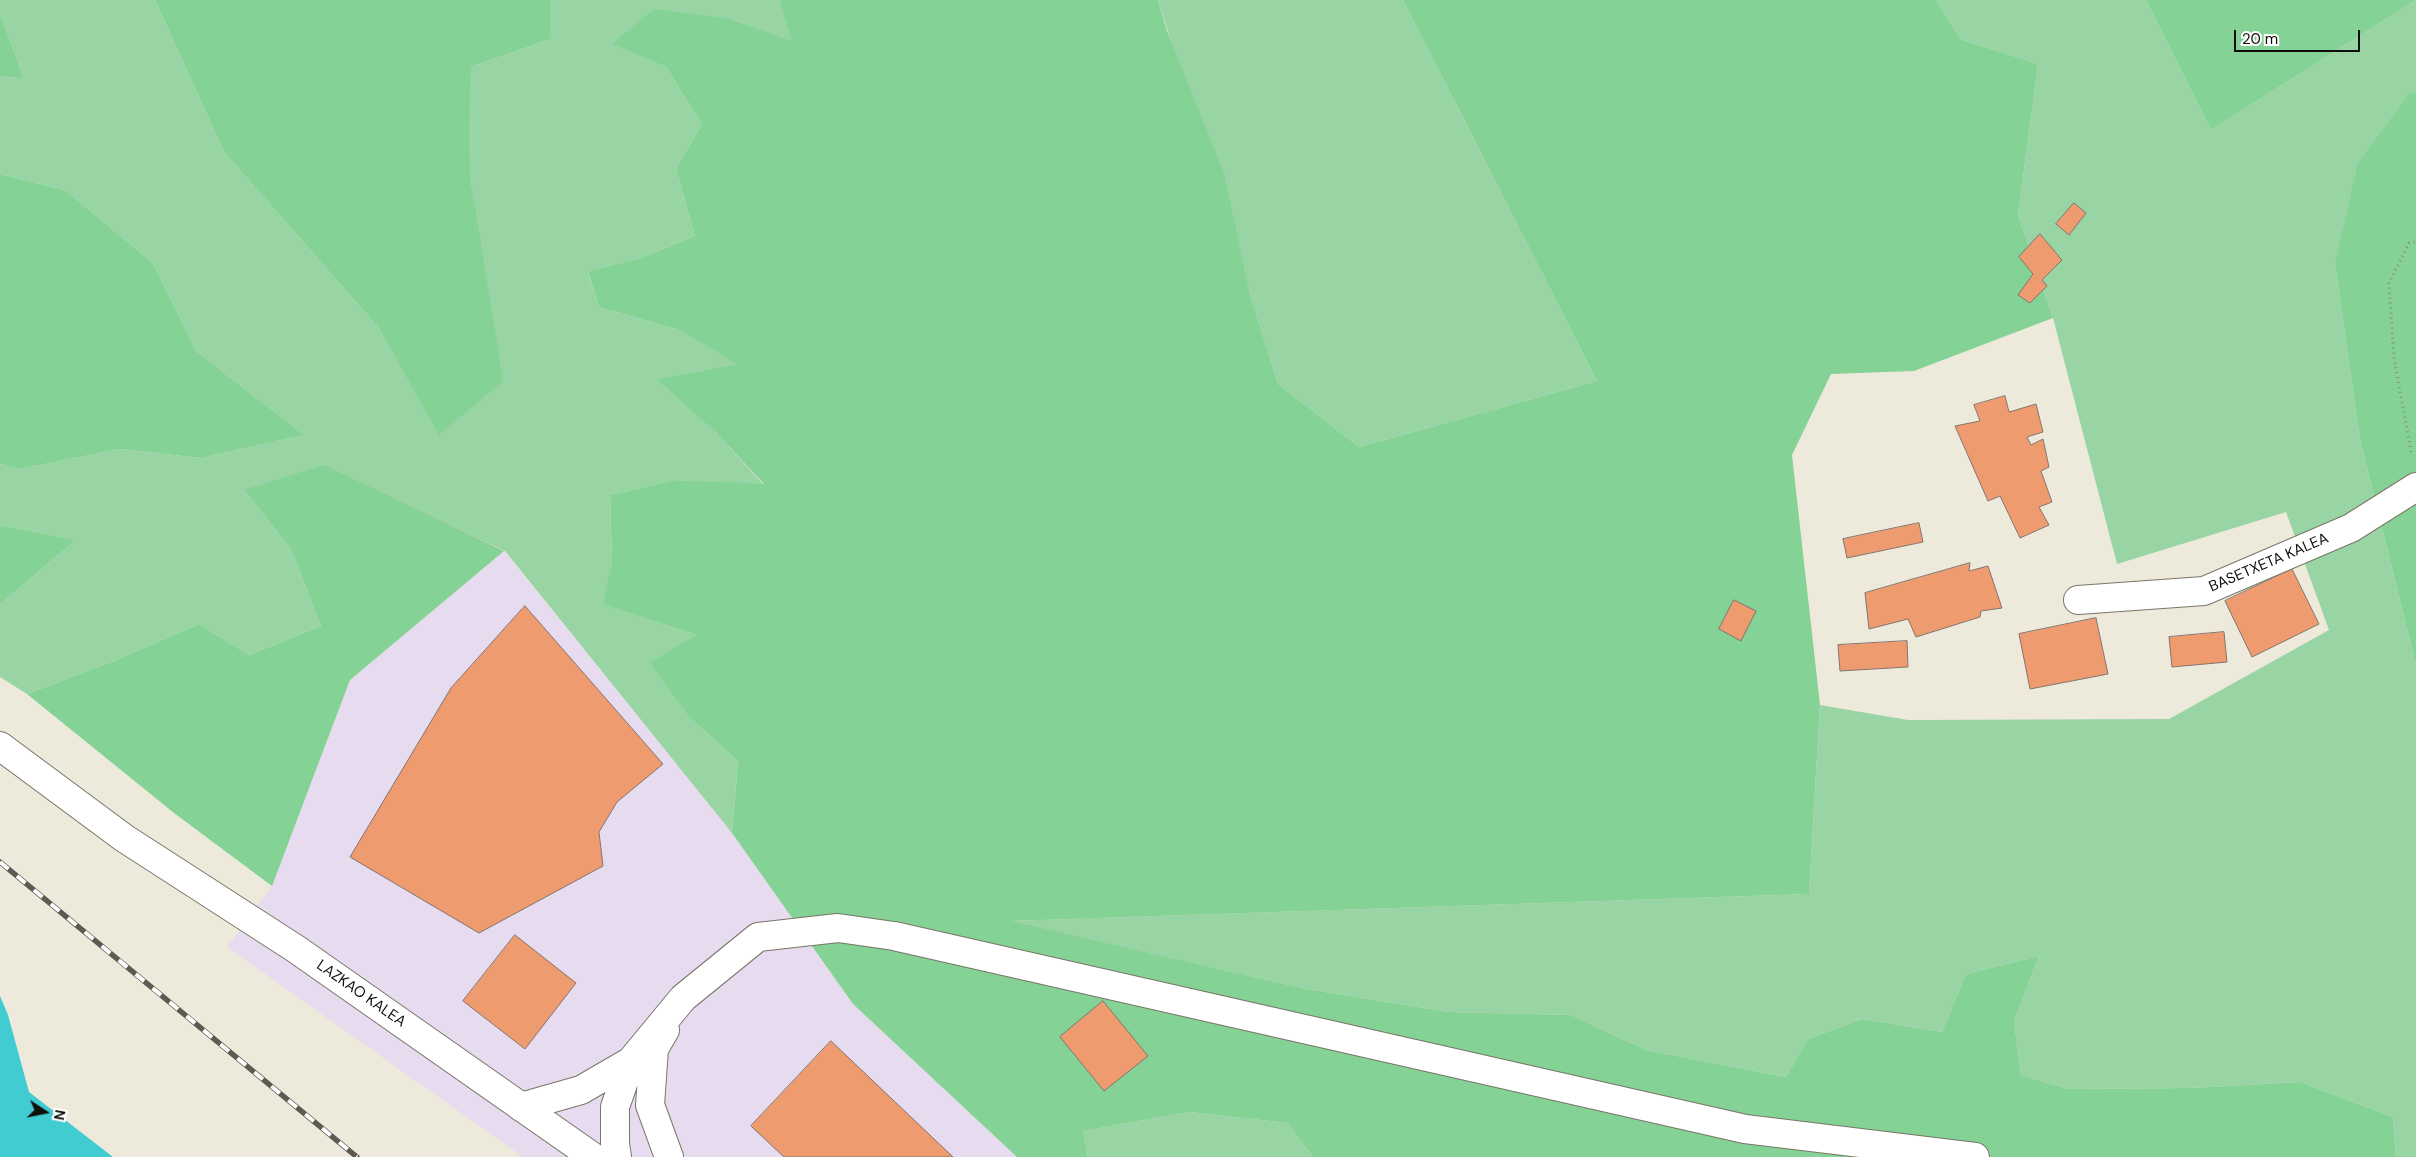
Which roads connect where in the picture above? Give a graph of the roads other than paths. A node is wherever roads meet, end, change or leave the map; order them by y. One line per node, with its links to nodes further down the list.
1 (2414, 474): 2 (street, BASETXETA KALEA)
2 (2078, 600)
3 (0, 746): 6 (street, LAZKAO KALEA)
4 (683, 998): 5 (street); 9 (street); 10 (street)
5 (631, 1061): 6 (street); 8 (street)
6 (521, 1106): 7 (street, LAZKAO KALEA)
7 (593, 1157)
8 (617, 1157)
9 (669, 1157)
10 (1975, 1157)

